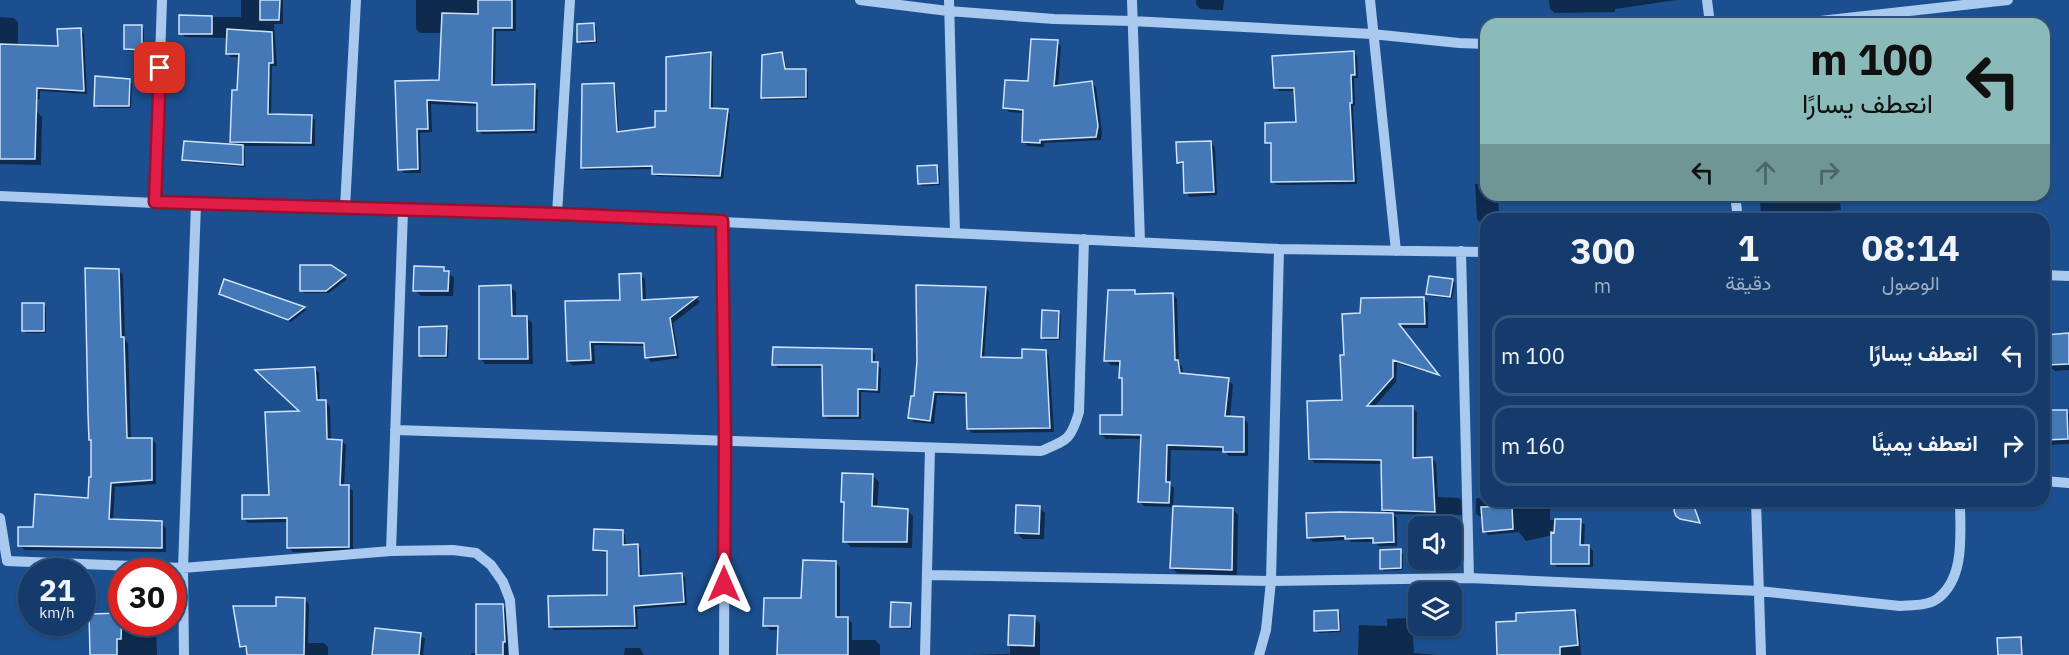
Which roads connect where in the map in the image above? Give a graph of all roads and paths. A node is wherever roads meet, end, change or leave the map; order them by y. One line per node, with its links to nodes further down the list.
1 (162, 0): 16 (street)
2 (356, 0): 18 (street)
3 (570, 0): 20 (street)
4 (860, 0): 9 (street)
5 (1132, 0): 12 (street)
6 (1370, 0): 13 (street)
7 (1707, 0): 10 (street)
8 (2008, 0): 11 (street)
9 (949, 6): 12 (street); 22 (street)
10 (1709, 18)
11 (1847, 18)
12 (1132, 21): 13 (street); 24 (street)
13 (1372, 33): 14 (street); 26 (street)
14 (1480, 44)
15 (0, 196): 16 (street)
16 (155, 202): 17 (street)
17 (196, 204): 18 (street); 40 (street)
18 (345, 208): 19 (street)
19 (403, 211): 20 (street); 31 (street)
20 (557, 214): 21 (street)
21 (722, 221): 22 (street); 32 (street)
22 (955, 233): 23 (street)
23 (1084, 239): 24 (street); 33 (street)
24 (1140, 242): 25 (street)
25 (1279, 249): 26 (street); 45 (street)
26 (1396, 250): 27 (street)
27 (1461, 251): 28 (street); 44 (street)
28 (1480, 252)
29 (2050, 275): 30 (street)
30 (2069, 276)
31 (395, 430): 32 (street); 39 (street)
32 (725, 441): 33 (street); 50 (street)
33 (930, 448): 43 (street)
34 (2050, 482): 35 (street)
35 (2069, 483)
36 (1756, 507): 46 (street)
37 (1960, 507): 46 (street)
38 (0, 518): 41 (street)
39 (391, 551): 42 (street); 49 (street)
40 (183, 558)
41 (108, 565)
42 (186, 568)
43 (928, 575): 45 (street); 51 (street)
44 (1469, 578): 45 (street); 46 (street)
45 (1271, 581): 52 (street)
46 (1759, 591): 53 (street)
47 (184, 636): 48 (street)
48 (184, 655)
49 (514, 655)
50 (724, 655)
51 (925, 655)
52 (1259, 655)
53 (1761, 655)

